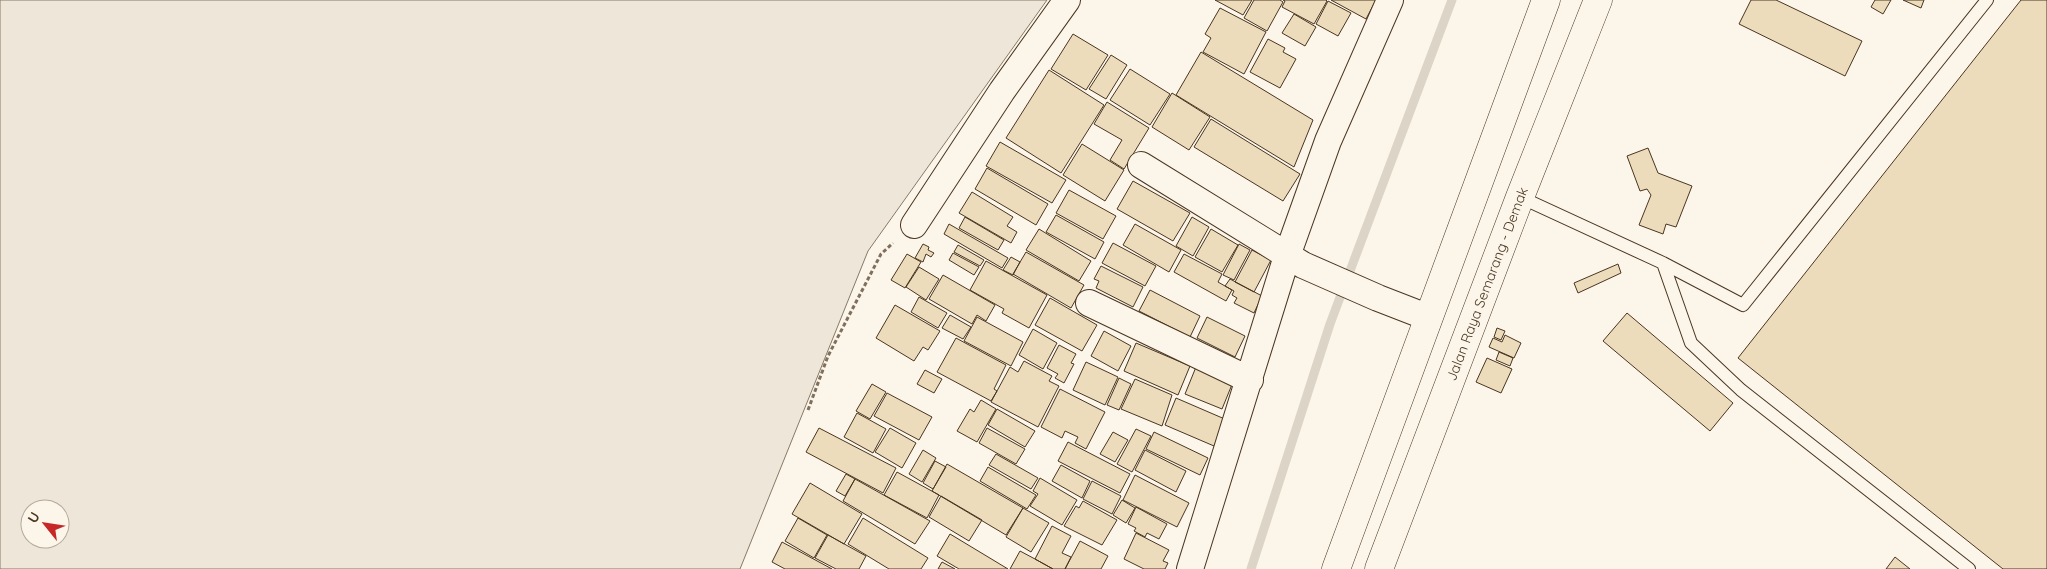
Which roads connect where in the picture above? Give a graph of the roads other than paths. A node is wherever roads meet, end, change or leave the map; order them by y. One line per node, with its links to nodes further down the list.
1 (1067, 0): 10 (street)
2 (1390, 0): 11 (street)
3 (1546, 0): 14 (highway)
4 (1598, 0): 9 (highway, Jalan Raya Semarang - Demak)
5 (1980, 0): 7 (lane)
6 (1987, 0): 7 (lane)
7 (1975, 15): 12 (lane)
8 (1141, 166): 11 (street)
9 (1520, 197): 12 (lane); 18 (highway, Jalan Raya Semarang - Demak)
10 (914, 225)
11 (1295, 260): 14 (street); 15 (street)
12 (1663, 263): 19 (lane)
13 (1089, 303): 15 (street)
14 (1427, 317): 17 (highway)
15 (1250, 380): 16 (street)
16 (1190, 569)
17 (1336, 569)
18 (1379, 569)
19 (1969, 569)

